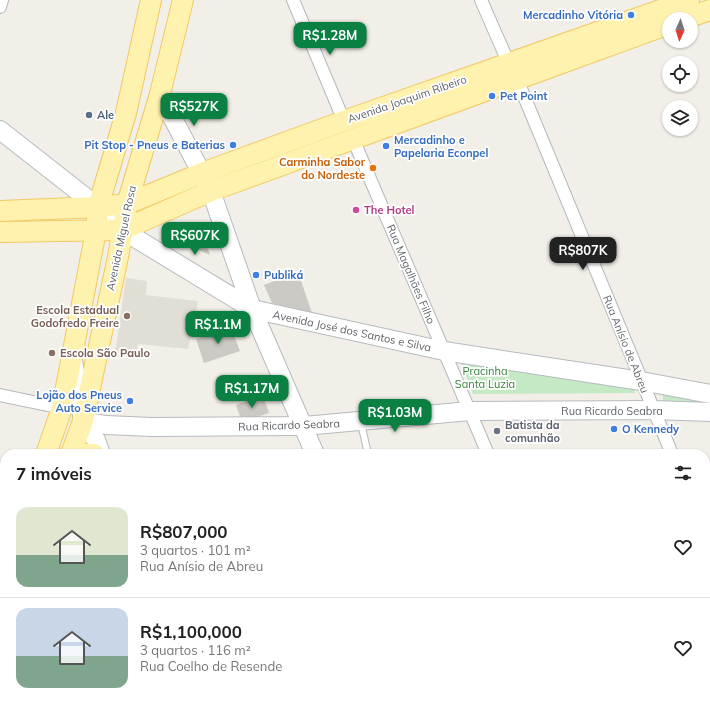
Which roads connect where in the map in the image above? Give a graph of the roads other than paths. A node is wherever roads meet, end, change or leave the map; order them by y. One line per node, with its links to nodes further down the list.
1 (2, 0): 7 (street)
2 (151, 0): 18 (main road)
3 (183, 0): 12 (main road, Avenida Miguel Rosa)
4 (293, 0): 14 (street, Rua Magalhães Filho)
5 (481, 0): 11 (street, Rua Anísio de Abreu)
6 (689, 0): 11 (main road, Avenida Joaquim Ribeiro)
7 (0, 7)
8 (710, 10): 9 (main road)
9 (698, 14)
10 (662, 26): 11 (main road, Avenida Joaquim Ribeiro)
11 (513, 71): 14 (main road, Avenida Joaquim Ribeiro); 26 (street, Rua Anísio de Abreu)
12 (160, 94): 15 (main road); 17 (main road, Avenida Miguel Rosa)
13 (0, 130): 18 (main road, Avenida José dos Santos e Silva)
14 (349, 130): 15 (main road, Avenida Joaquim Ribeiro); 16 (main road, Avenida Joaquim Ribeiro); 24 (street, Rua Magalhães Filho)
15 (202, 173): 16 (main road); 17 (main road, Avenida Joaquim Ribeiro)
16 (211, 191): 20 (main road, Avenida Joaquim Ribeiro); 23 (main road)
17 (127, 204): 18 (main road, Avenida Joaquim Ribeiro); 20 (main road, Avenida Miguel Rosa)
18 (98, 207): 19 (main road, Avenida Joaquim Ribeiro); 20 (main road, Avenida José dos Santos e Silva); 21 (main road)
19 (0, 211)
20 (122, 230): 21 (main road); 23 (main road, Avenida José dos Santos e Silva); 33 (main road, Avenida Miguel Rosa)
21 (96, 231): 22 (main road); 25 (main road)
22 (0, 232)
23 (252, 309): 24 (main road, Avenida José dos Santos e Silva); 35 (main road)
24 (444, 351): 26 (main road, Avenida José dos Santos e Silva); 31 (street, Rua Magalhães Filho)
25 (72, 356): 29 (main road); 33 (main road)
26 (641, 381): 27 (main road, Avenida José dos Santos e Silva); 30 (street, Rua Anísio de Abreu)
27 (710, 394)
28 (0, 395): 29 (street)
29 (62, 408): 36 (main road)
30 (654, 410): 31 (main road, Rua Ricardo Seabra); 32 (main road, Rua Ricardo Seabra); 42 (street, Rua Anísio de Abreu)
31 (470, 411): 34 (main road, Rua Ricardo Seabra); 41 (street, Rua Magalhães Filho)
32 (710, 412)
33 (83, 421): 35 (main road, Rua Ricardo Seabra); 37 (main road, Avenida Miguel Rosa); 38 (main road)
34 (361, 421): 35 (main road, Rua Ricardo Seabra); 40 (lane)
35 (304, 426): 39 (main road)
36 (48, 449)
37 (73, 449)
38 (99, 449)
39 (313, 449)
40 (367, 449)
41 (486, 449)
42 (670, 449)

